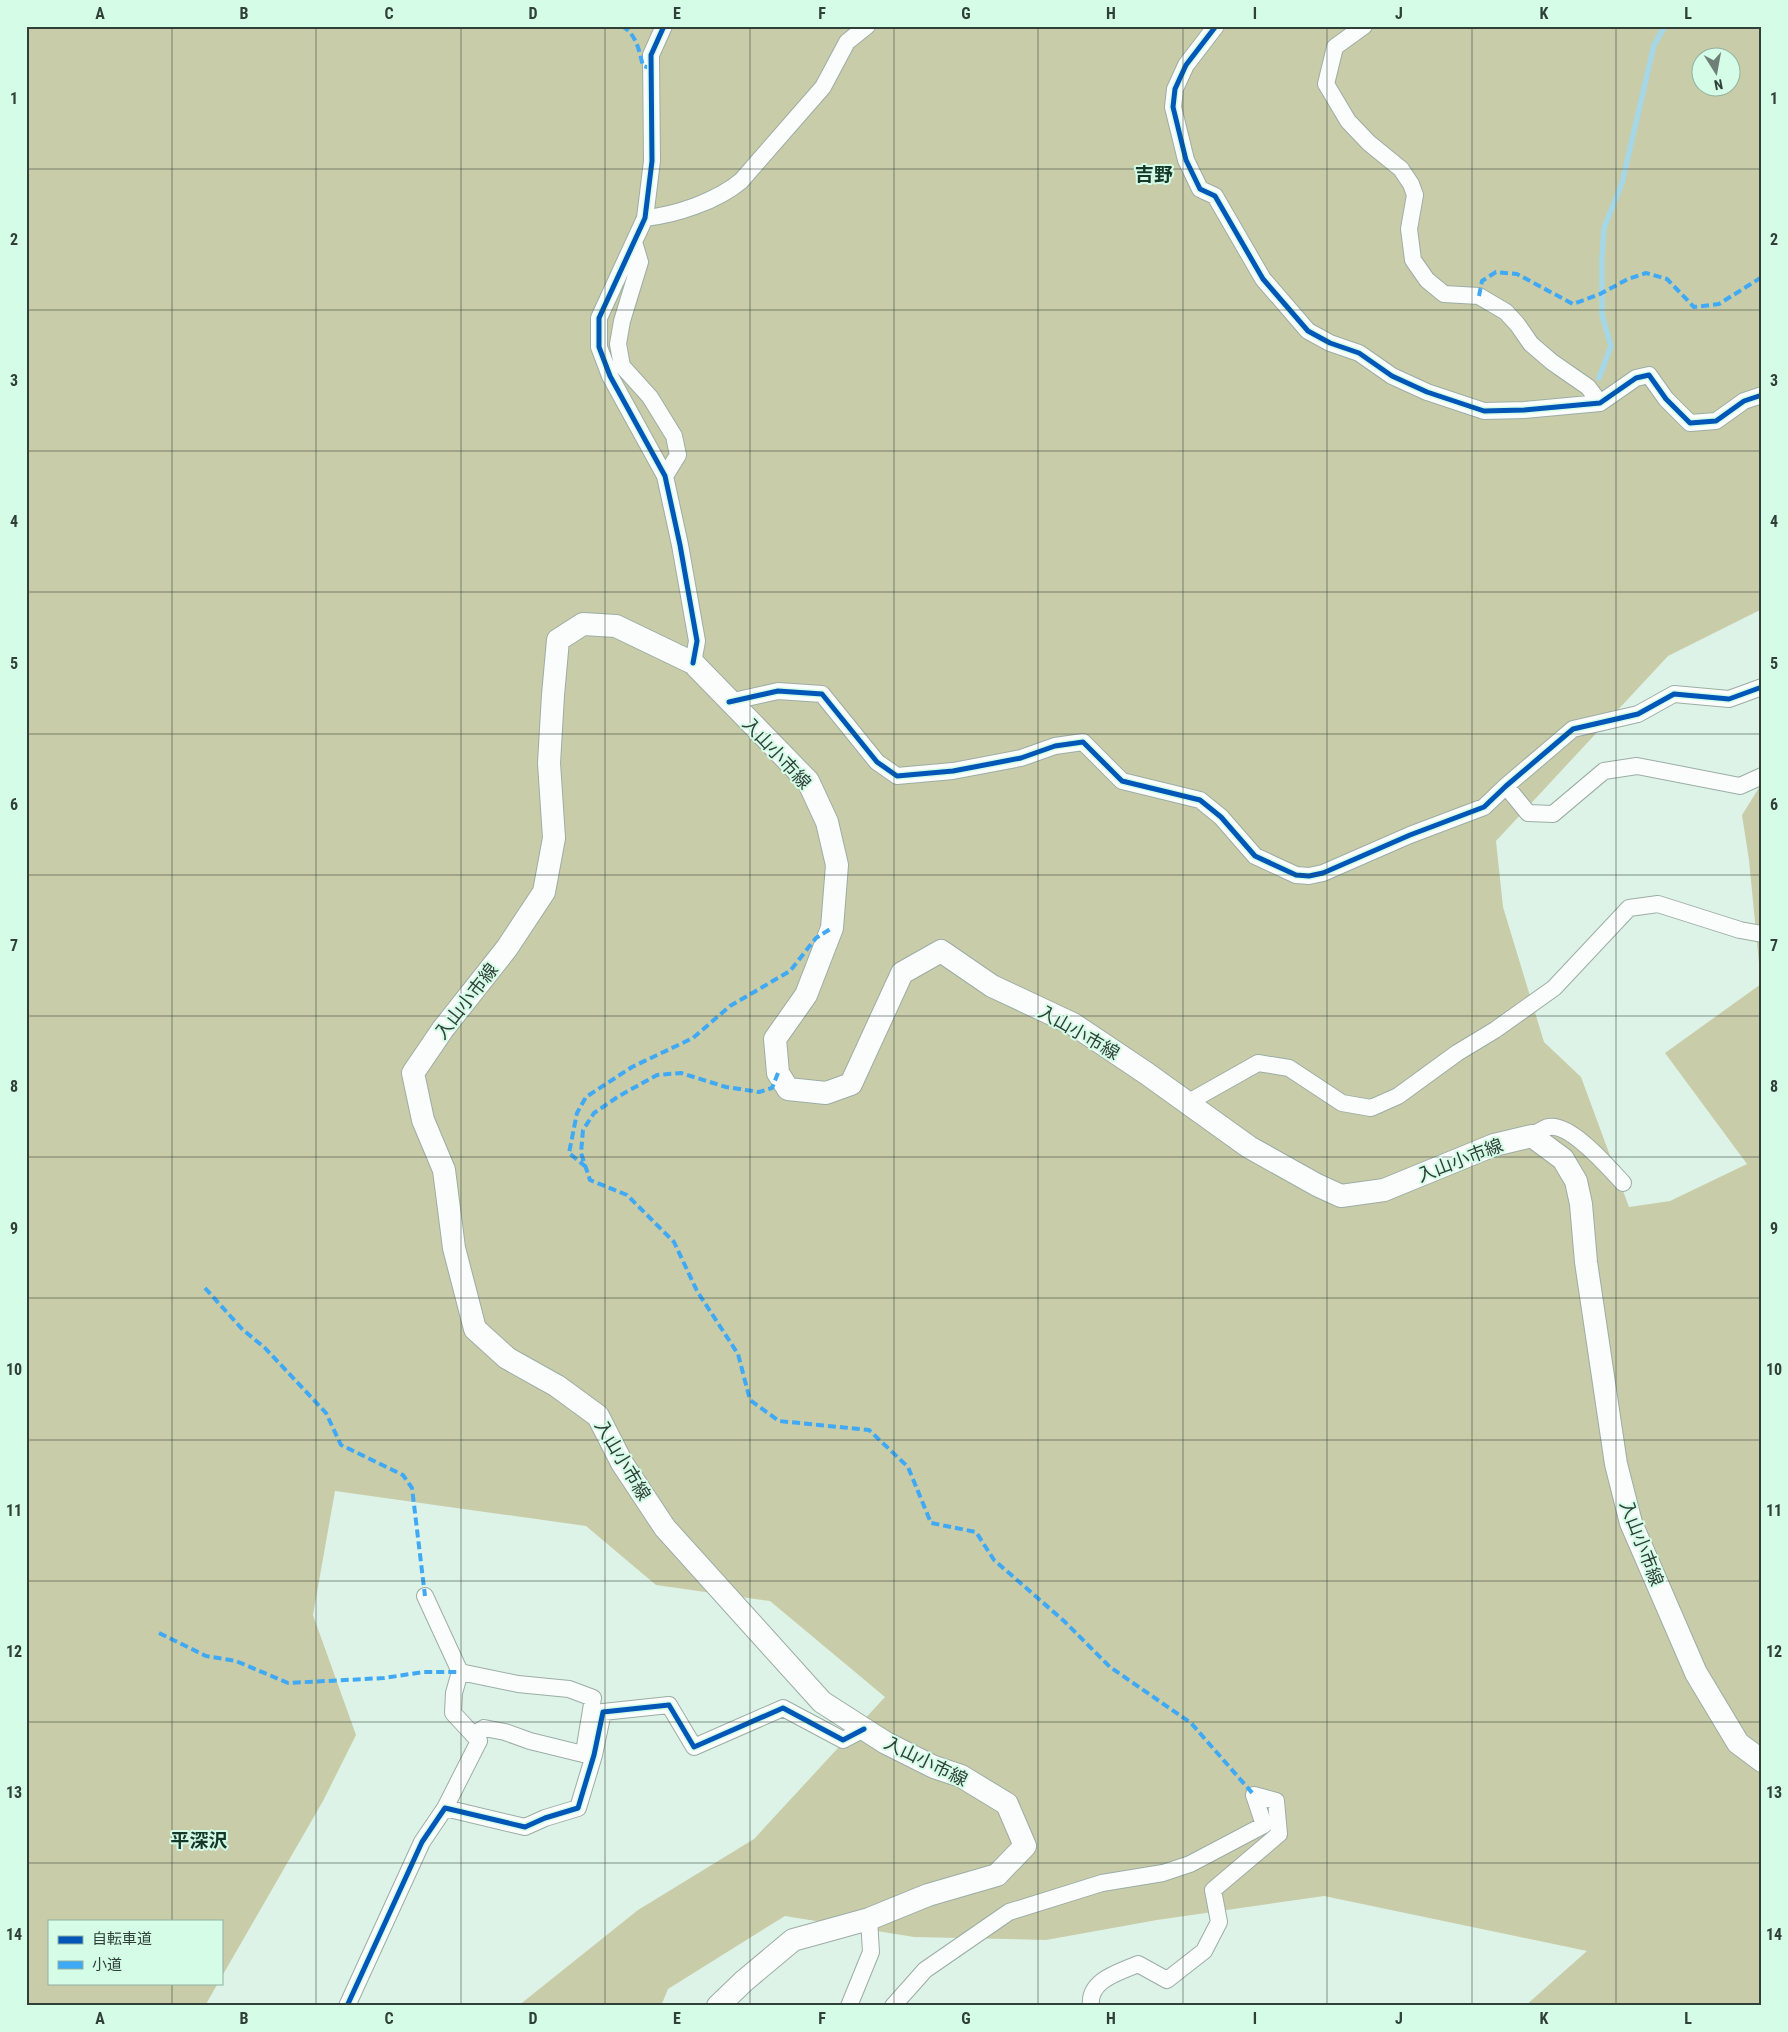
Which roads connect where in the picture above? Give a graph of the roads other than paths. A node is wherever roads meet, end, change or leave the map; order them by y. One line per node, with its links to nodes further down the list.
1 (664, 26): 5 (street)
2 (867, 26): 5 (street)
3 (1216, 26): 8 (street)
4 (1364, 26): 8 (street)
5 (645, 218): 6 (street)
6 (634, 242): 9 (street); 9 (street)
7 (1762, 395): 8 (street)
8 (1600, 403)
9 (665, 476): 10 (street)
10 (693, 663): 12 (main road, 入山小市線); 21 (main road, 入山小市線)
11 (1762, 688): 14 (street)
12 (729, 702): 14 (street); 16 (main road, 入山小市線)
13 (1762, 776): 14 (street)
14 (1506, 786)
15 (1762, 934): 16 (street)
16 (1187, 1103): 17 (main road, 入山小市線)
17 (1532, 1136): 18 (street); 24 (main road, 入山小市線)
18 (1623, 1183)
19 (425, 1596): 20 (street)
20 (460, 1672): 22 (street); 23 (street)
21 (864, 1729): 23 (street); 26 (main road, 入山小市線)
22 (473, 1735): 23 (street); 25 (street)
23 (589, 1755): 25 (street)
24 (1762, 1761)
25 (445, 1808): 27 (street)
26 (869, 1919): 28 (main road, 入山小市線); 29 (street)
27 (347, 2006)
28 (718, 2006)
29 (849, 2006)
30 (893, 2006): 31 (street)
31 (1091, 2006)

